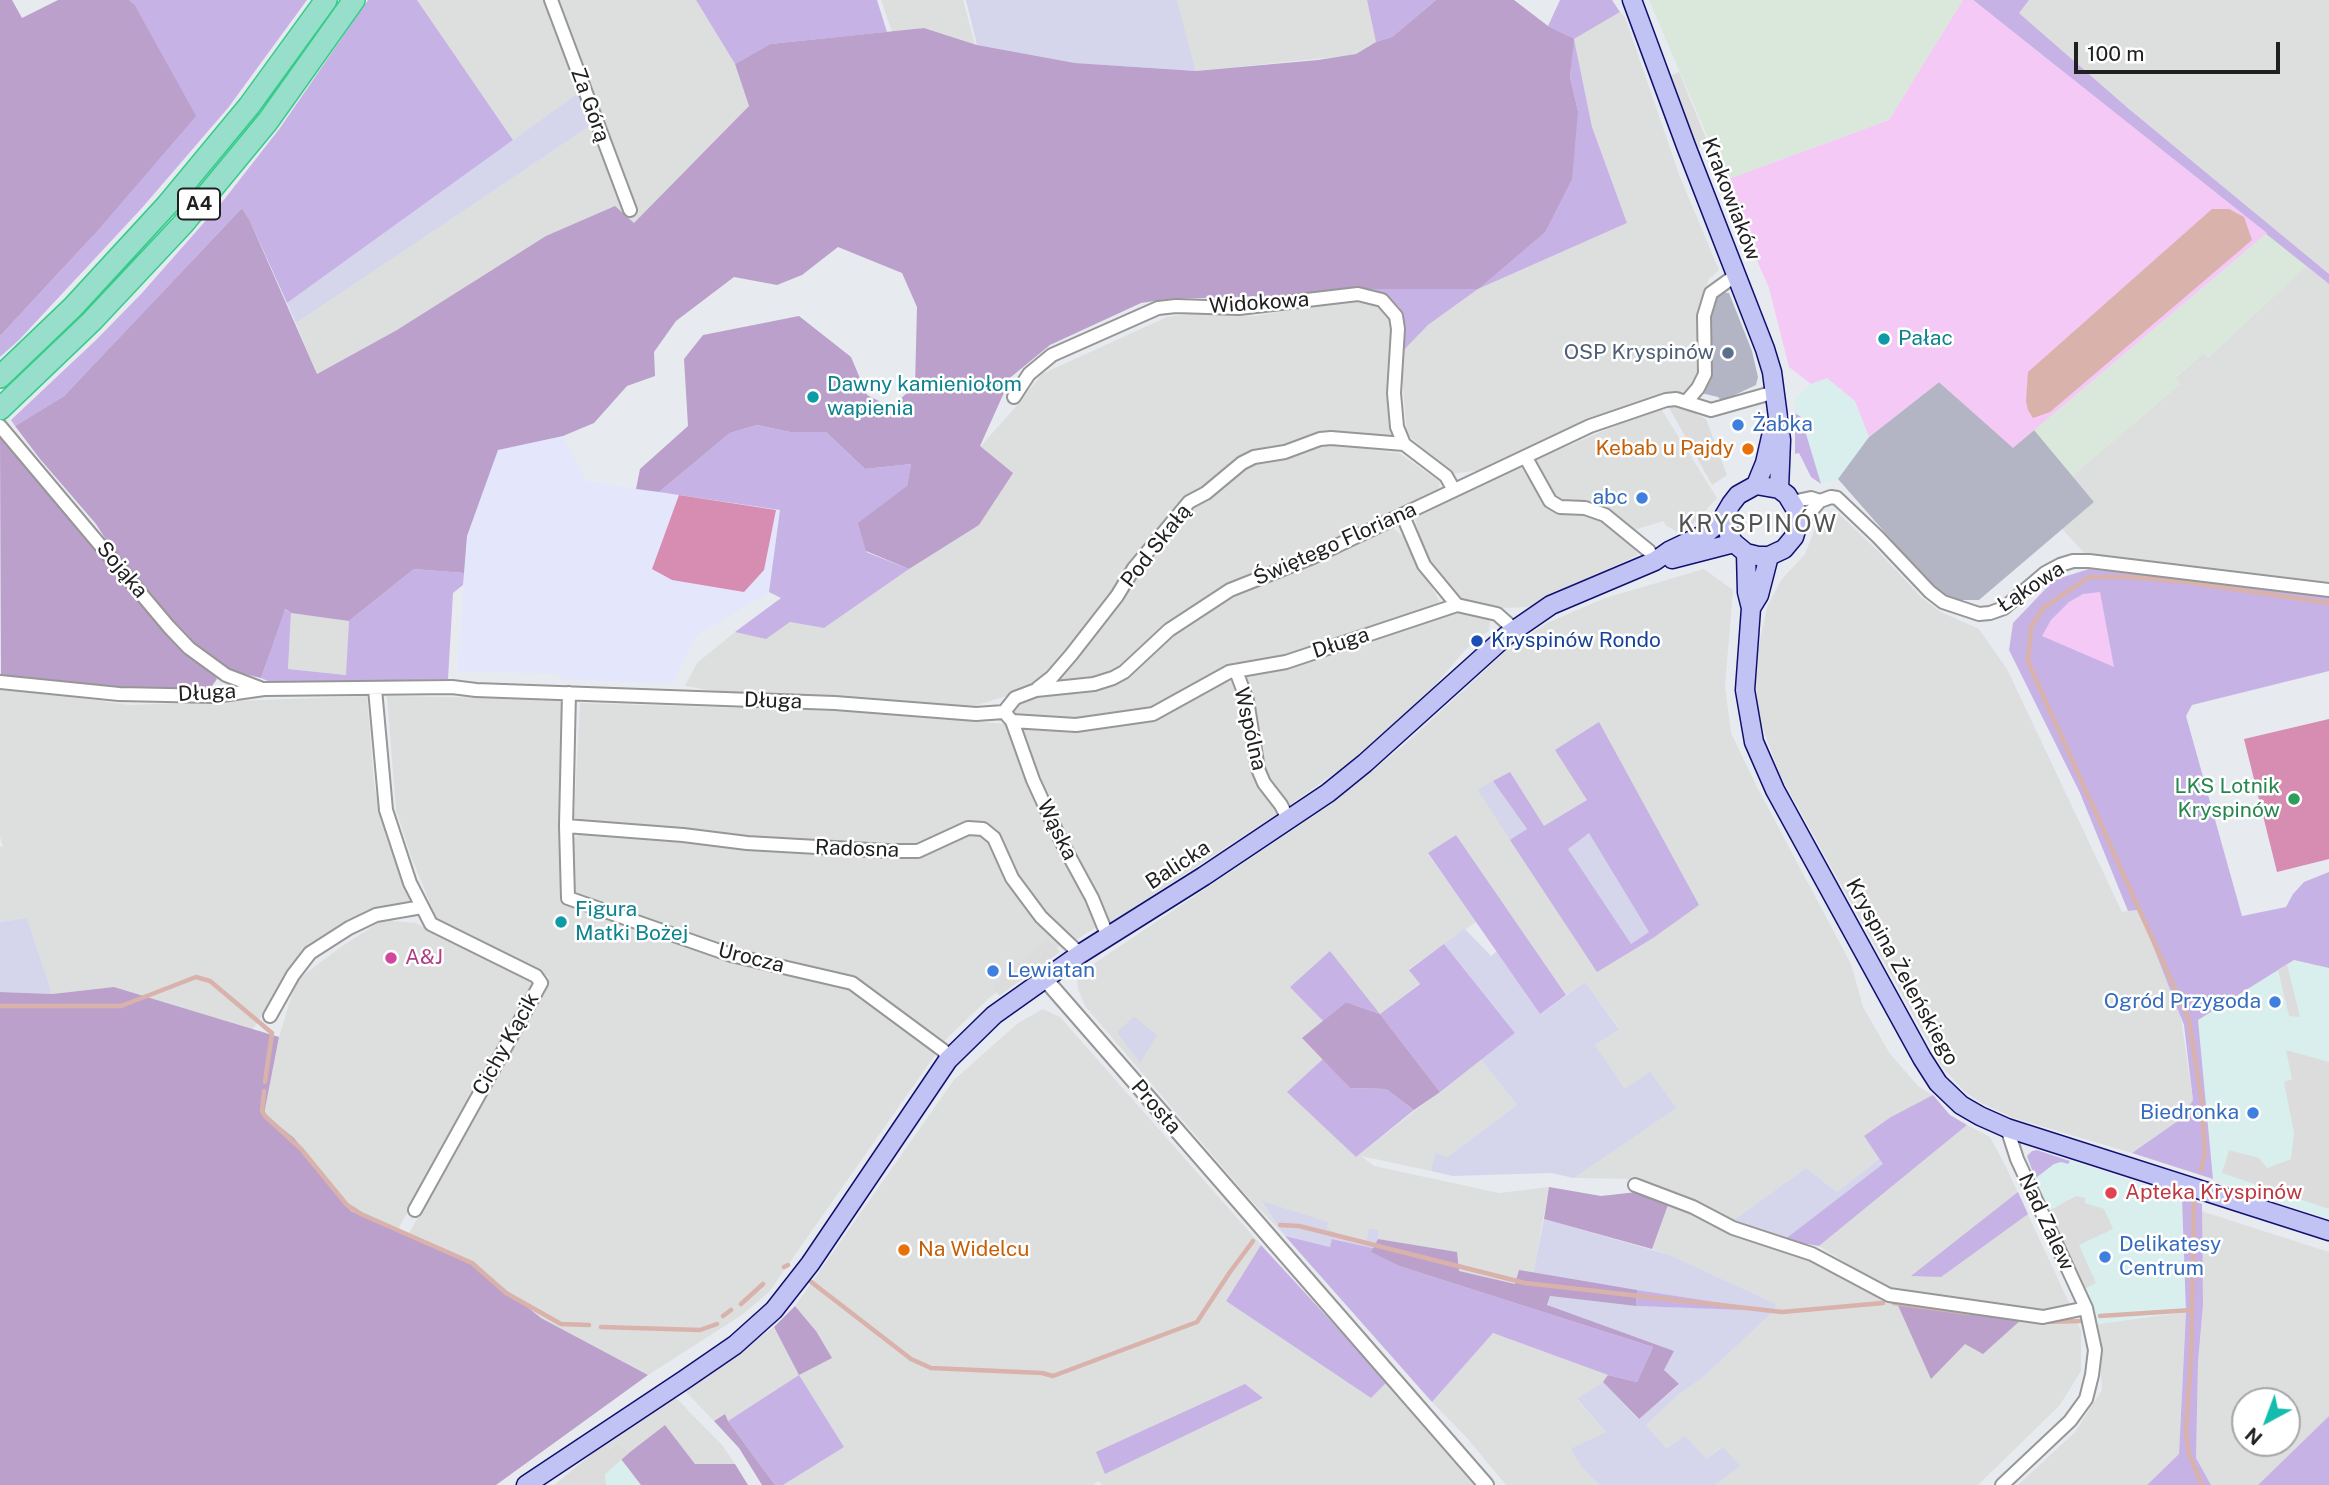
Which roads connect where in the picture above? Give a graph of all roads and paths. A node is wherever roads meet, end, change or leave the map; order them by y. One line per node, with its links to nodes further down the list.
1 (326, 0): 7 (highway, A4)
2 (354, 0): 11 (highway, A4)
3 (551, 0): 5 (street, Za Górą)
4 (1632, 0): 6 (main road, Krakowiaków)
5 (630, 210)
6 (1736, 275): 8 (main road, Krakowiaków); 10 (street)
7 (0, 377)
8 (1775, 392): 10 (street, Świętego Floriana); 12 (main road, Krakowiaków)
9 (1014, 397): 14 (street, Widokowa)
10 (1686, 402): 15 (street, Świętego Floriana)
11 (0, 409)
12 (1777, 416): 16 (main road, Krakowiaków); 18 (main road, Krakowiaków)
13 (0, 426): 31 (street, Sojąka)
14 (1404, 444): 17 (street); 35 (street, Pod Skałą)
15 (1525, 458): 17 (street, Świętego Floriana); 25 (street)
16 (1756, 485): 18 (main road); 20 (main road)
17 (1454, 489): 21 (street, Świętego Floriana)
18 (1786, 495): 19 (street, Łąkowa); 22 (main road)
19 (1819, 501): 22 (street); 26 (street, Łąkowa)
20 (1727, 513): 23 (main road); 25 (main road, Balicka)
21 (1403, 516): 27 (street); 35 (street, Świętego Floriana)
22 (1797, 527): 24 (main road)
23 (1740, 548): 24 (main road); 25 (main road, Balicka); 28 (main road, Kryspina Żeleńskiego)
24 (1769, 556): 28 (main road, Kryspina Żeleńskiego)
25 (1655, 561): 29 (main road, Balicka)
26 (2329, 590)
27 (1457, 605): 29 (street); 30 (street, Długa)
28 (1751, 607): 47 (main road, Kryspina Żeleńskiego)
29 (1515, 630): 39 (main road, Balicka)
30 (1236, 671): 38 (street, Długa); 39 (street, Wspólna)
31 (226, 675): 33 (street, Sojąka); 37 (street)
32 (0, 682): 37 (street, Długa)
33 (264, 689): 34 (street, Długa); 37 (street, Długa)
34 (375, 689): 36 (street, Długa); 41 (street, Cichy Kącik)
35 (1035, 690): 38 (street, Świętego Floriana)
36 (569, 693): 38 (street, Długa); 40 (street, Urocza)
37 (215, 696)
38 (1008, 717): 42 (street, Wąska)
39 (1289, 821): 42 (main road, Balicka)
40 (566, 826): 43 (street, Radosna); 46 (street, Urocza)
41 (422, 907): 45 (street); 49 (street, Cichy Kącik)
42 (1108, 937): 43 (main road, Balicka)
43 (1080, 954): 44 (main road, Balicka)
44 (1045, 979): 46 (main road, Balicka); 53 (street, Prosta)
45 (270, 1016)
46 (948, 1060): 52 (main road, Balicka)
47 (2007, 1128): 50 (main road, Kryspina Żeleńskiego); 51 (street, Nad Zalew)
48 (1634, 1185): 51 (street)
49 (415, 1210)
50 (2329, 1231)
51 (2087, 1312): 54 (street, Nad Zalew)
52 (526, 1485)
53 (1486, 1485)
54 (2002, 1485)

